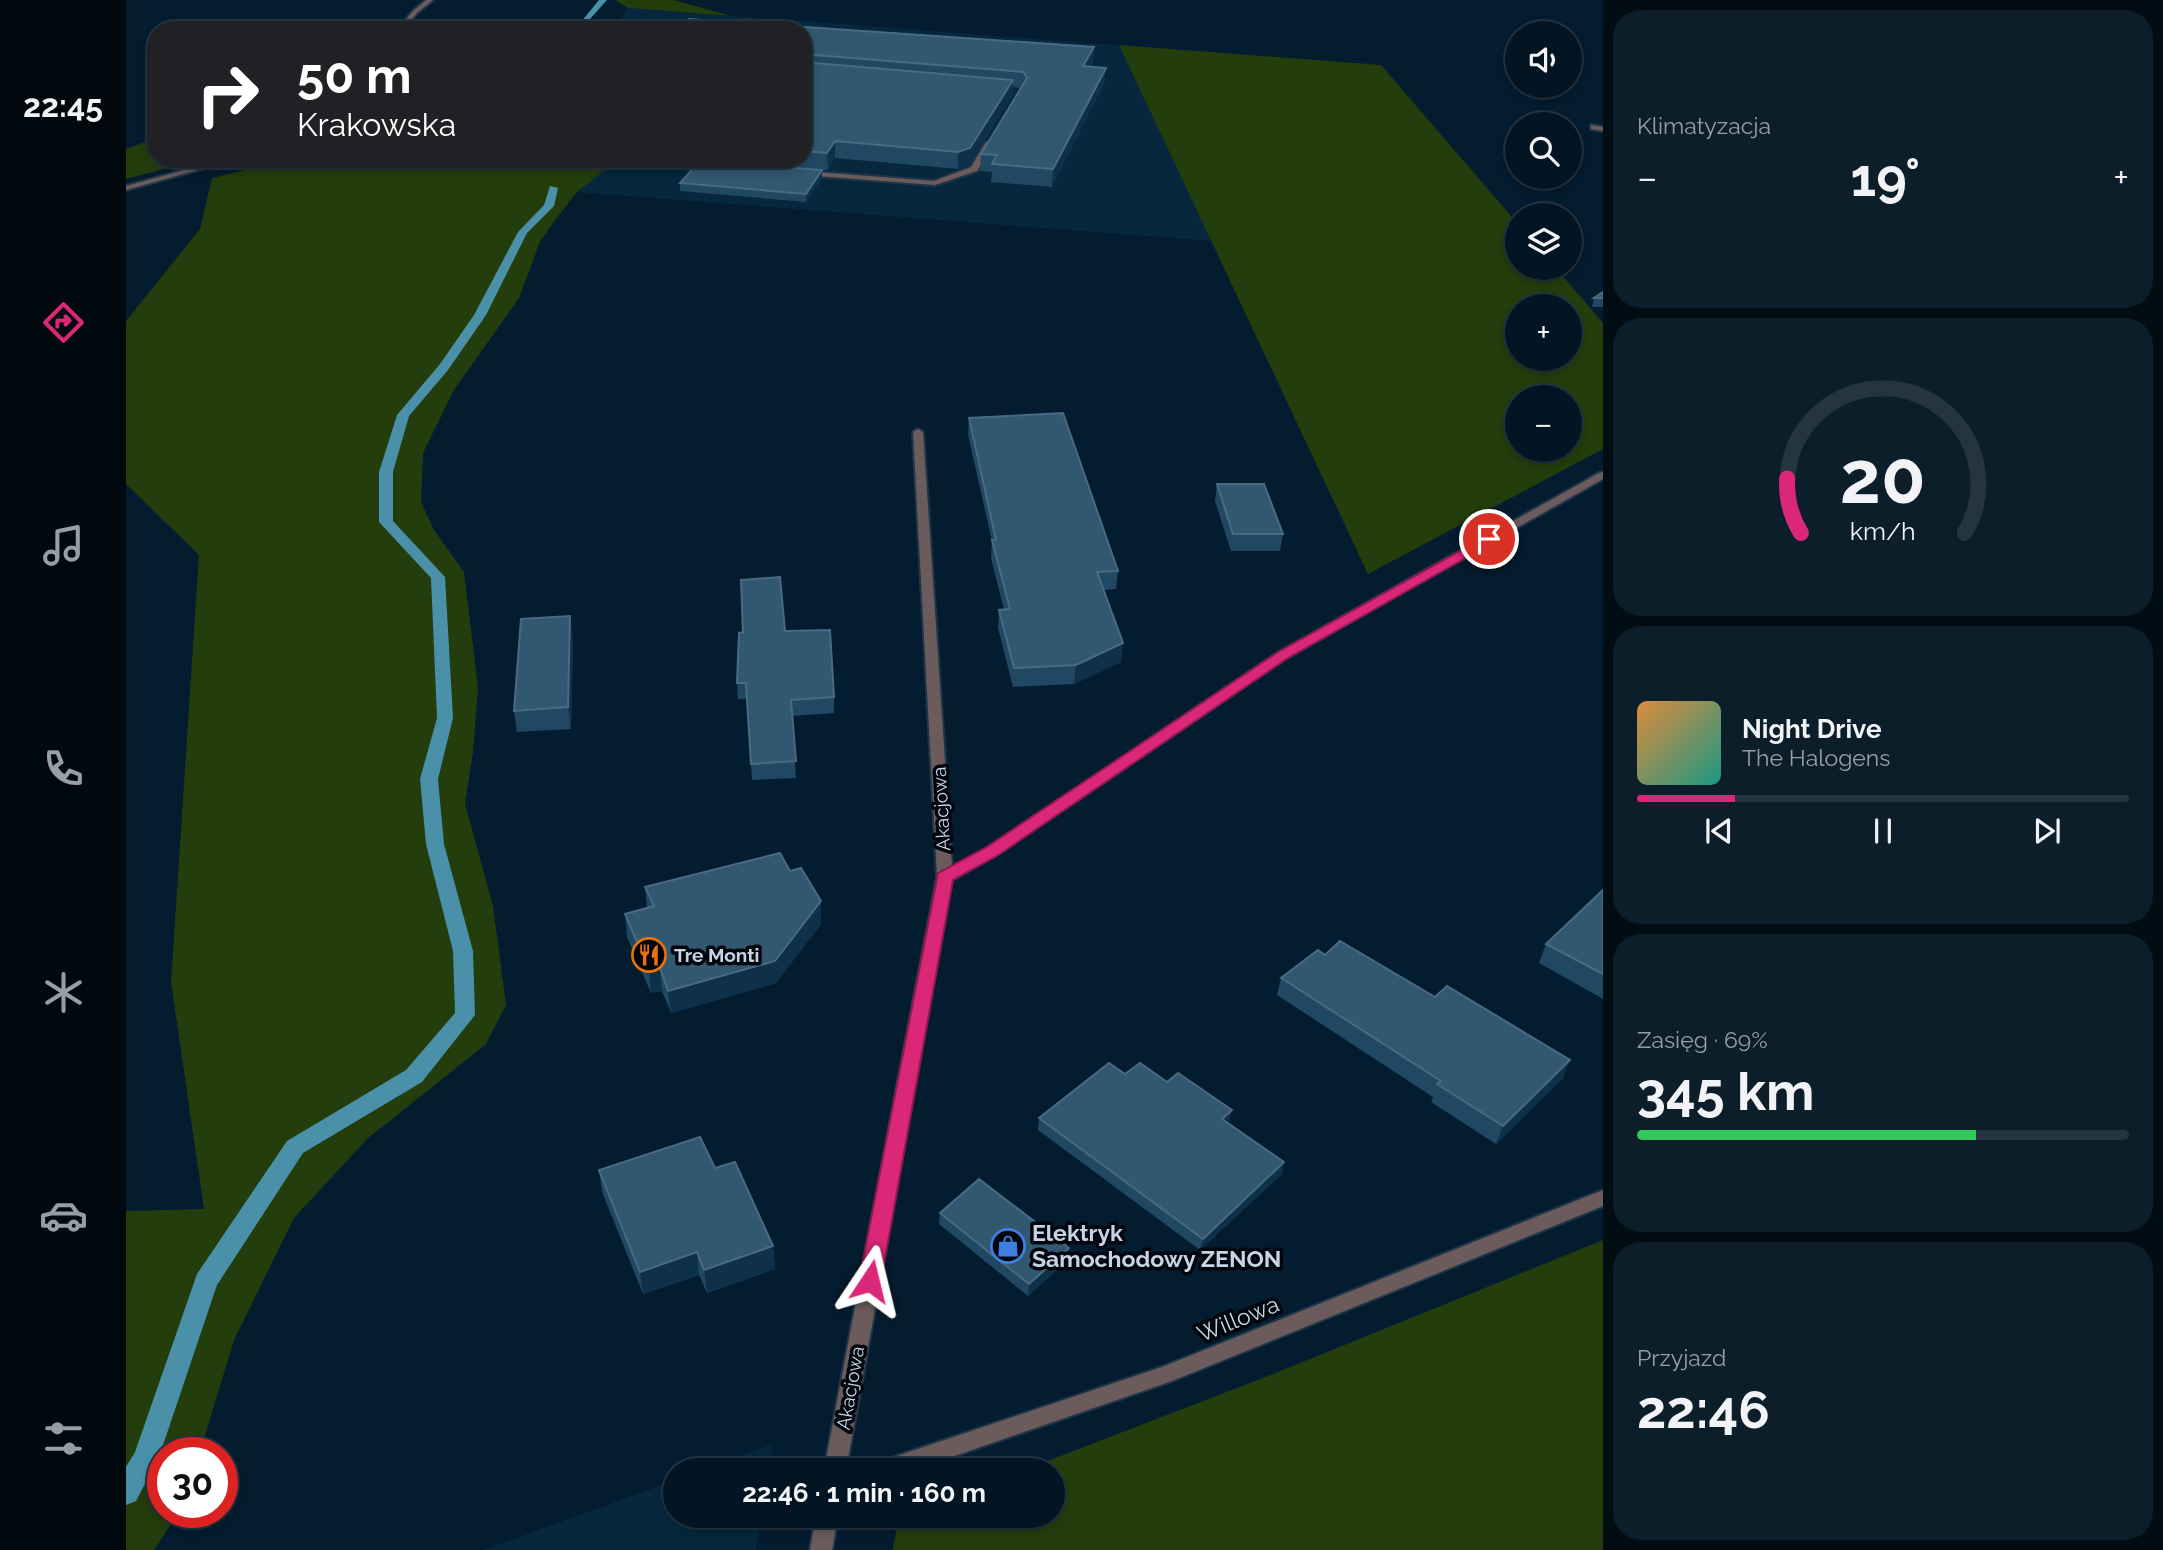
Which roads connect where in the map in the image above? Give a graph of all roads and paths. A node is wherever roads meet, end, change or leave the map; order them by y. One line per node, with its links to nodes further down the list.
1 (429, 0): 2 (street)
2 (408, 21)
3 (1594, 127): 4 (street)
4 (1603, 129)
5 (994, 136): 7 (street)
6 (200, 168): 8 (street)
7 (796, 172)
8 (126, 188)
9 (918, 432): 11 (street, Akacjowa)
10 (1603, 475): 11 (street)
11 (944, 877): 13 (street, Akacjowa)
12 (1603, 1198): 14 (street, Willowa)
13 (837, 1458)
14 (920, 1458)
15 (825, 1528): 16 (street)
16 (821, 1550)

